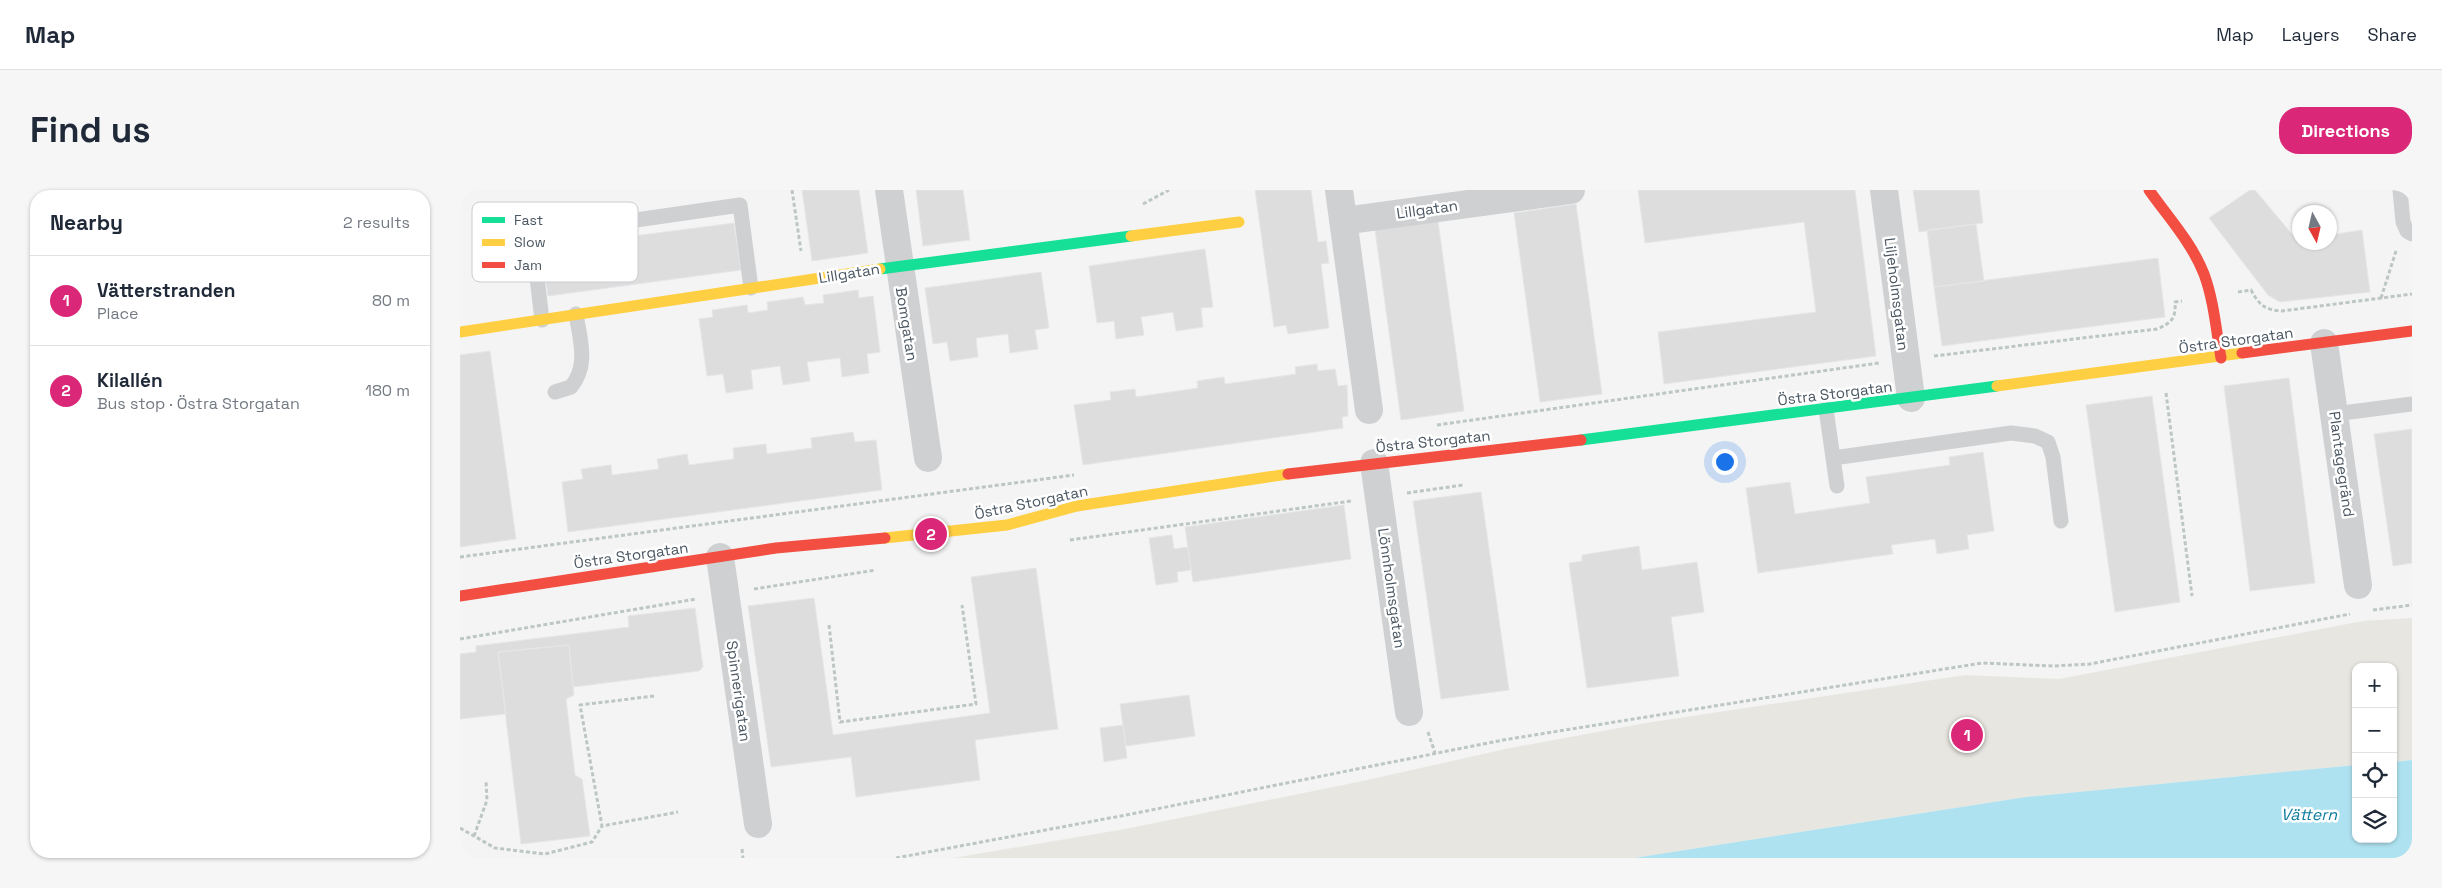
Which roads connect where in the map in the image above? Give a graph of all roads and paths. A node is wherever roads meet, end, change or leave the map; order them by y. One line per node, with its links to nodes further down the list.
1 (792, 190): 13 (path)
2 (889, 190): 12 (street, Bomgatan)
3 (1339, 190): 9 (street)
4 (1571, 190): 9 (street, Lillgatan)
5 (1884, 190): 27 (street, Liljeholmsgatan)
6 (2149, 190): 17 (street)
7 (2400, 190): 11 (lane)
8 (638, 220): 15 (lane)
9 (1343, 220): 30 (street)
10 (1239, 222): 12 (street, Lillgatan)
11 (2409, 232): 18 (path)
12 (898, 266): 13 (street, Lillgatan); 32 (street, Bomgatan)
13 (805, 280): 15 (street, Lillgatan)
14 (538, 282): 20 (lane)
15 (751, 288): 19 (street, Lillgatan)
16 (2412, 294): 18 (path)
17 (2210, 295): 18 (path); 24 (street)
18 (2381, 298)
19 (576, 314): 20 (street, Lillgatan); 26 (lane)
20 (542, 320): 22 (street, Lillgatan)
21 (2412, 331): 23 (street, Östra Storgatan)
22 (460, 332)
23 (2324, 343): 24 (street, Östra Storgatan); 31 (street, Plantagegränd)
24 (2220, 358): 27 (street, Östra Storgatan)
25 (2166, 390): 40 (path)
26 (555, 392)
27 (1911, 398): 29 (street, Östra Storgatan)
28 (2412, 404): 31 (lane)
29 (1826, 409): 33 (lane); 34 (street, Östra Storgatan)
30 (1369, 410)
31 (2335, 414): 38 (street, Plantagegränd)
32 (928, 458)
33 (1833, 458): 35 (lane); 36 (lane)
34 (1374, 463): 37 (street, Östra Storgatan); 47 (street, Lönnholmsgatan)
35 (1837, 486)
36 (2061, 521)
37 (720, 557): 39 (street, Östra Storgatan); 50 (street, Spinnerigatan)
38 (2358, 585)
39 (460, 596)
40 (2192, 596)
41 (962, 605): 45 (path)
42 (2412, 605): 43 (path)
43 (2370, 610)
44 (2352, 613): 54 (path)
45 (828, 625)
46 (654, 696): 51 (path)
47 (1409, 712)
48 (486, 782): 53 (path)
49 (678, 812): 51 (path)
50 (758, 824)
51 (602, 826): 53 (path)
52 (460, 828): 53 (path)
53 (474, 836)
54 (896, 858)

